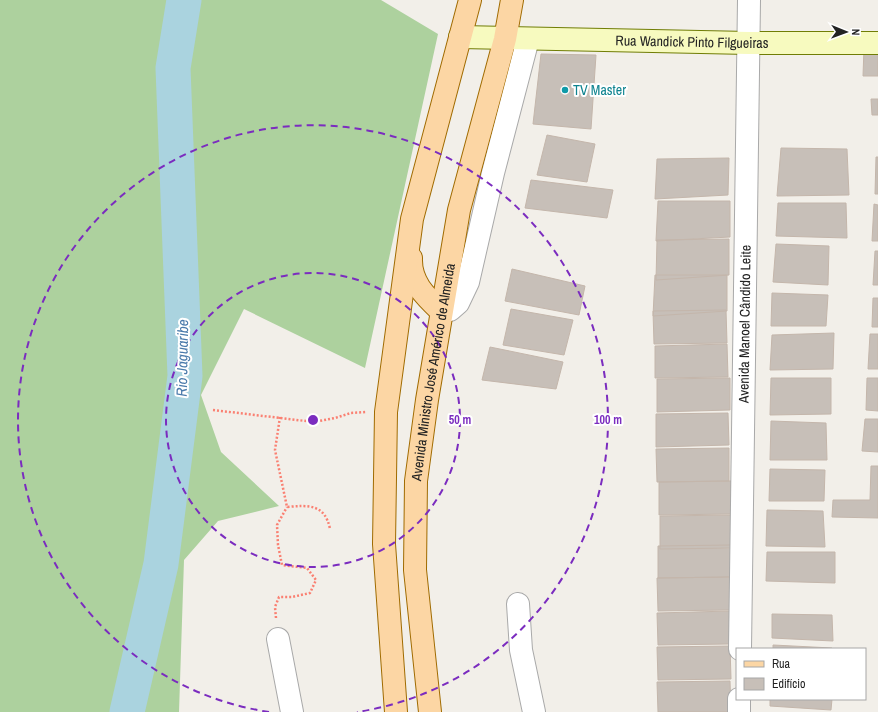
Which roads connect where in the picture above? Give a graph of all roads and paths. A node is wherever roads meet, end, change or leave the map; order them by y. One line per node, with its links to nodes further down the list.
1 (470, 0): 4 (main road)
2 (512, 0): 5 (main road, Avenida Ministro José Américo de Almeida)
3 (749, 0): 7 (street, Avenida Manoel Cândido Leite)
4 (460, 37): 5 (street); 11 (main road)
5 (505, 39): 6 (street, Rua Wandick Pinto Filgueiras); 10 (main road, Avenida Ministro José Américo de Almeida)
6 (528, 39): 7 (street, Rua Wandick Pinto Filgueiras); 9 (street)
7 (749, 43): 8 (street, Rua Wandick Pinto Filgueiras); 20 (street, Avenida Manoel Cândido Leite)
8 (878, 43)
9 (489, 187): 10 (street); 12 (street)
10 (459, 210): 12 (main road, Avenida Ministro José Américo de Almeida)
11 (412, 219): 12 (main road); 14 (main road)
12 (441, 311): 24 (main road, Avenida Ministro José Américo de Almeida)
13 (213, 410): 15 (path)
14 (386, 412): 15 (path); 23 (main road)
15 (280, 418): 16 (path)
16 (287, 507): 17 (path); 19 (path)
17 (330, 529)
18 (518, 604): 25 (street)
19 (278, 639): 22 (street)
20 (740, 648)
21 (739, 700): 26 (street)
22 (292, 712)
23 (396, 712)
24 (430, 712)
25 (534, 712)
26 (739, 712)

